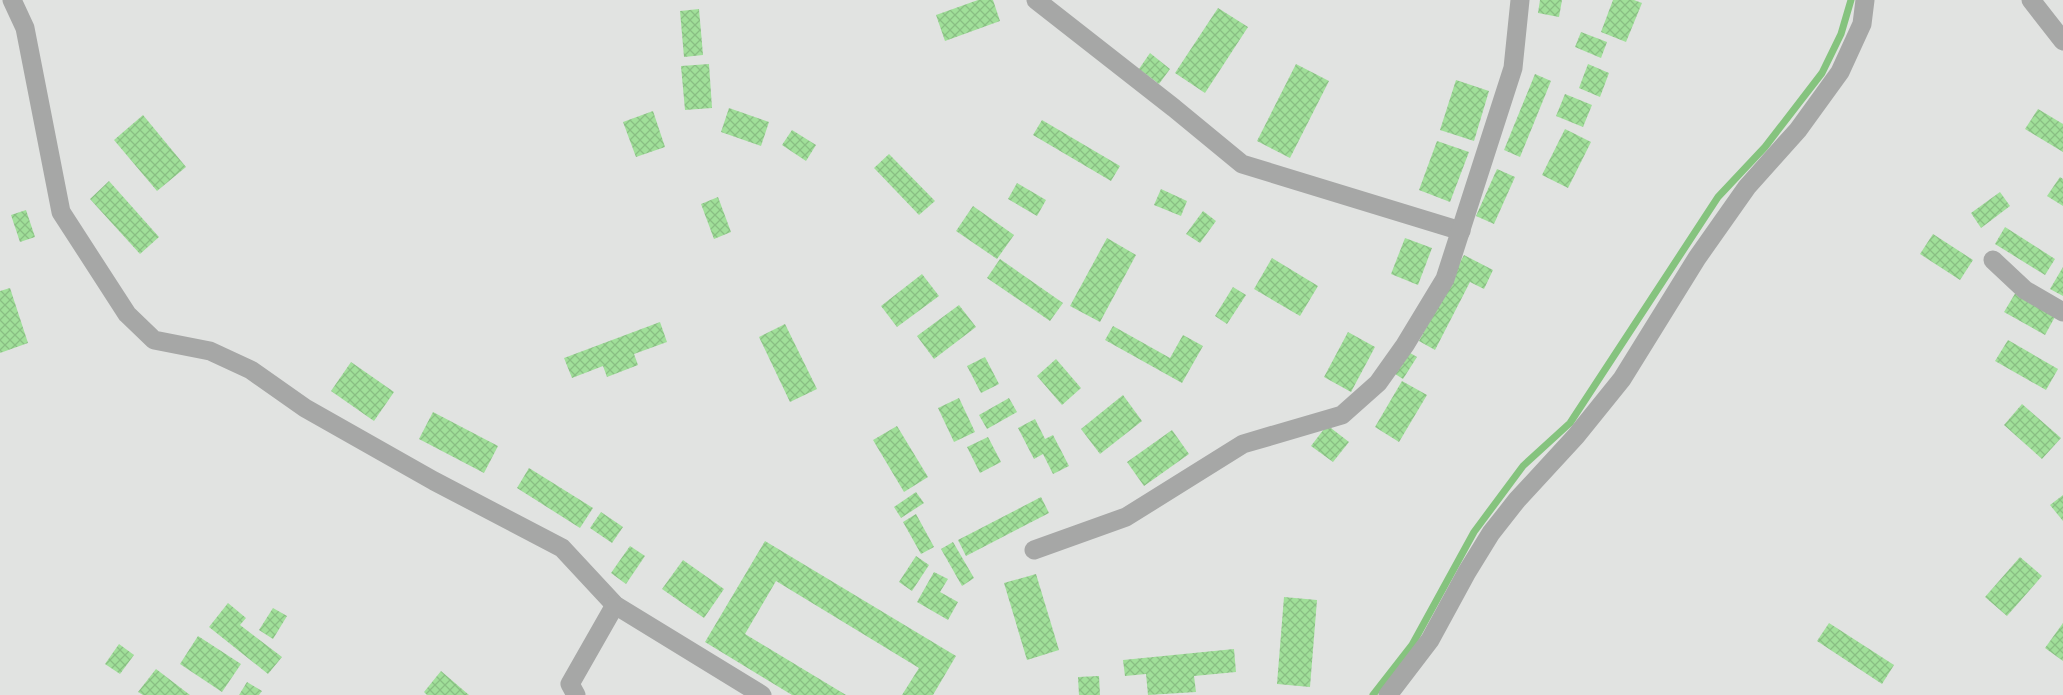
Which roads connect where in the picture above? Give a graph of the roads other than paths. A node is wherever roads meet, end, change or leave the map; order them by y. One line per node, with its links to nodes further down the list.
1 (12, 0): 11 (street)
2 (1036, 0): 7 (street)
3 (1520, 0): 7 (street)
4 (1865, 0): 14 (street)
5 (2030, 0): 6 (street)
6 (2063, 41)
7 (1461, 231): 10 (street)
8 (1993, 260): 9 (street)
9 (2063, 312)
10 (1034, 550)
11 (614, 605): 12 (street); 13 (street)
12 (576, 695)
13 (762, 695)
14 (1388, 695)

